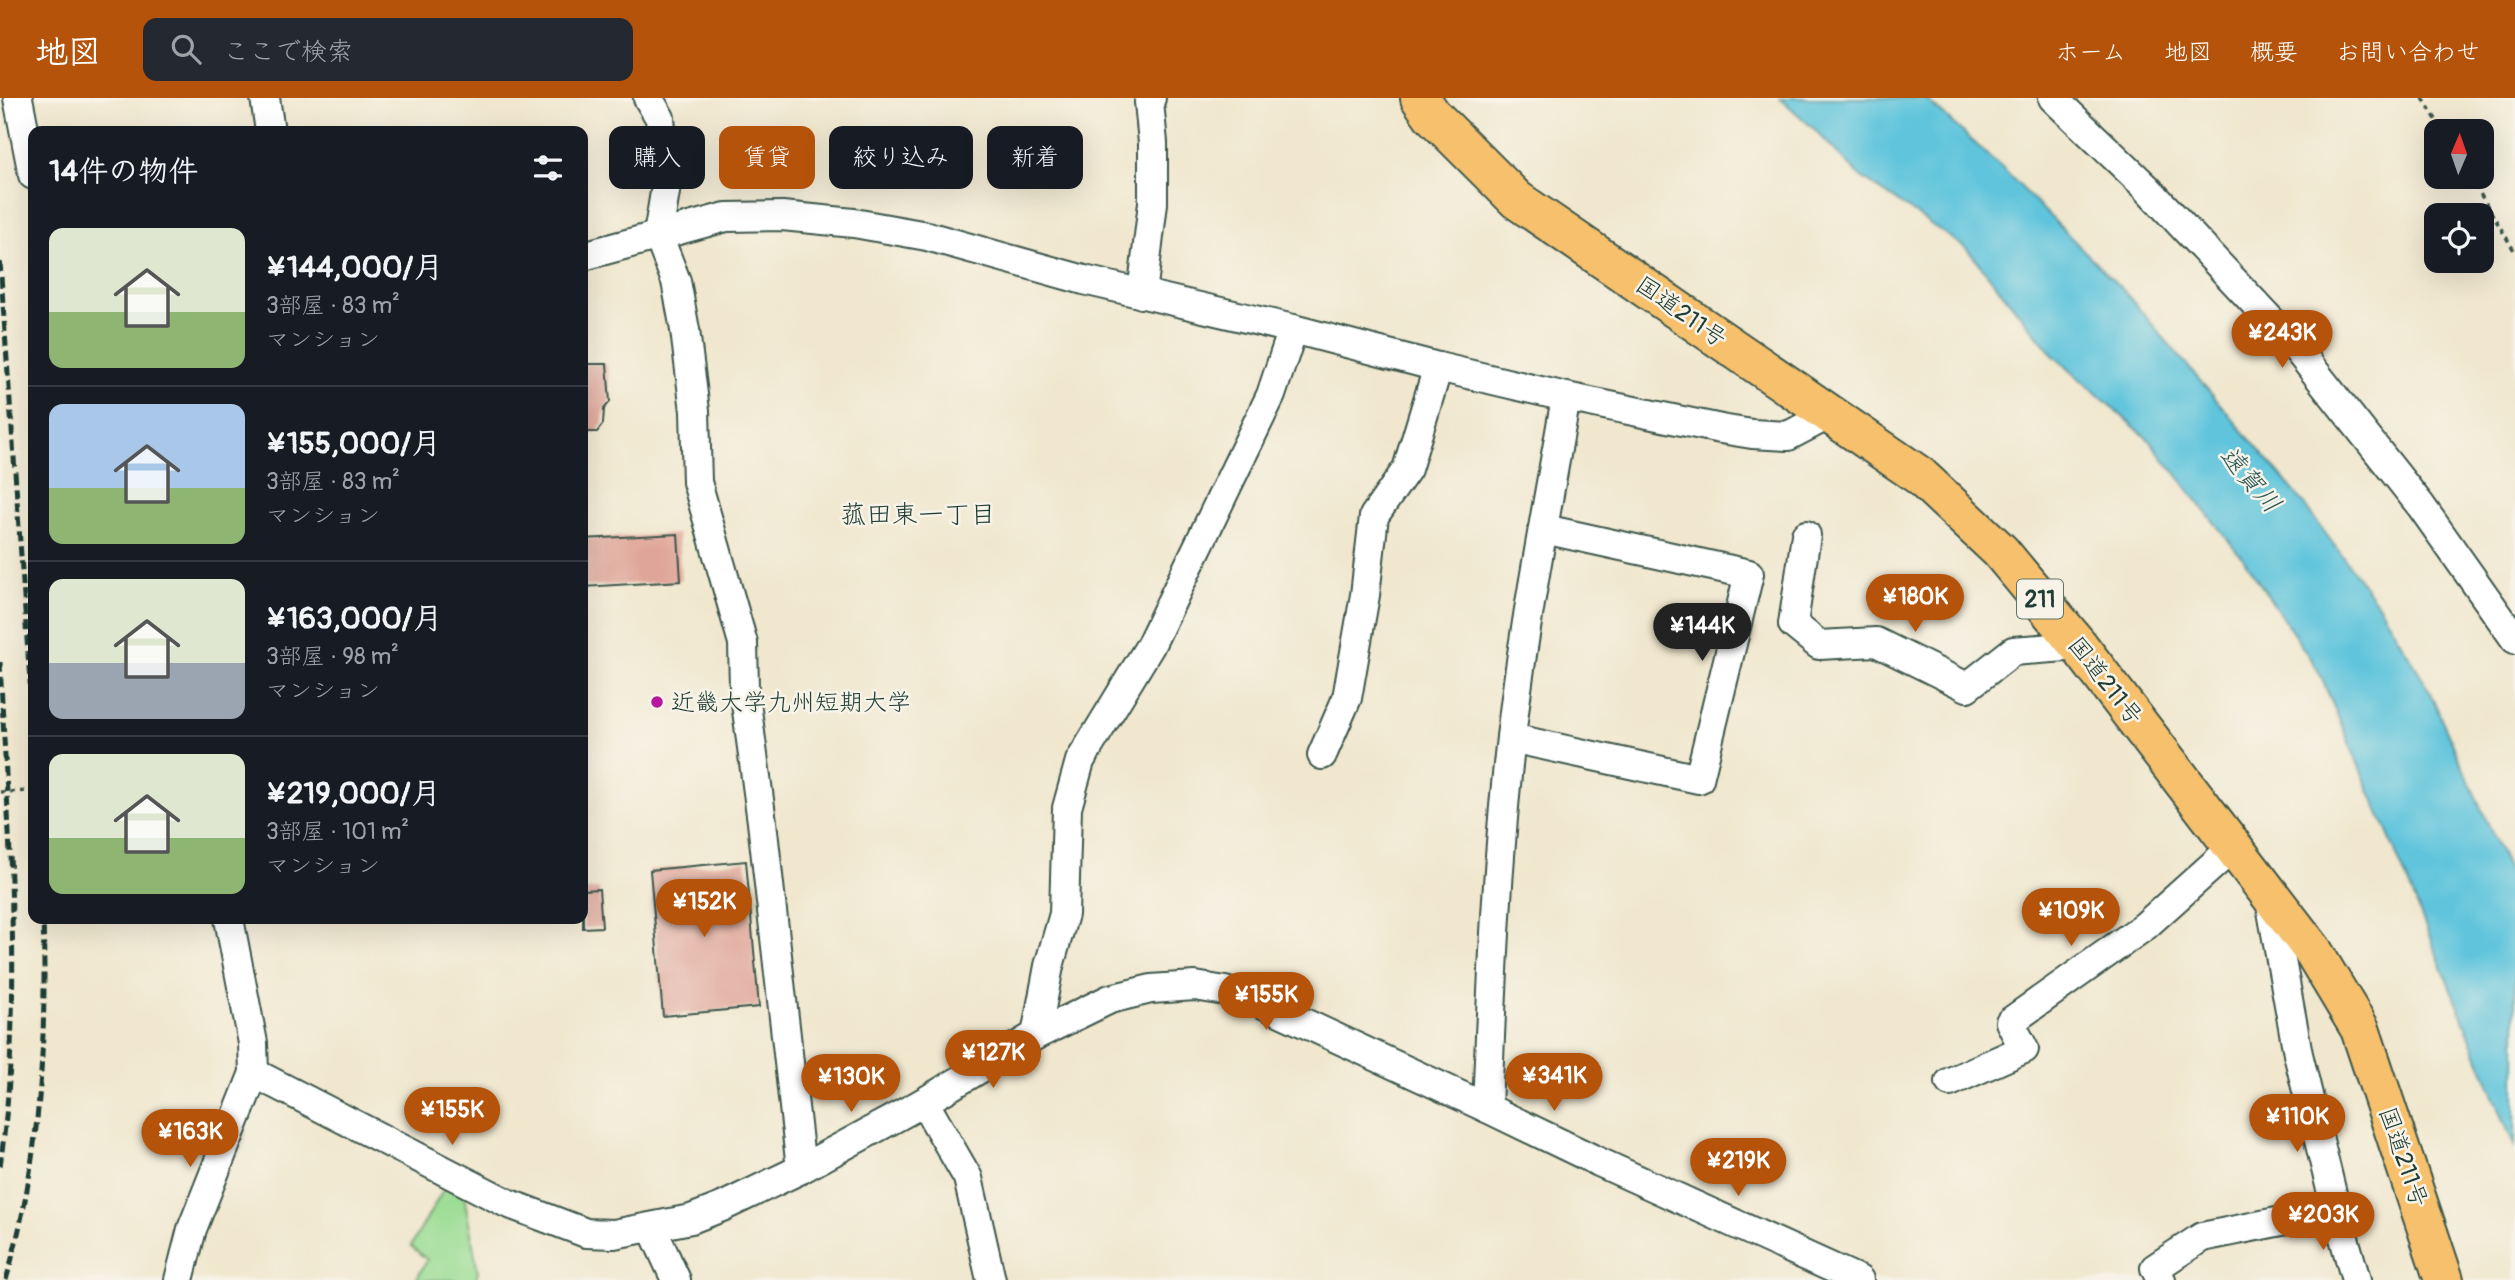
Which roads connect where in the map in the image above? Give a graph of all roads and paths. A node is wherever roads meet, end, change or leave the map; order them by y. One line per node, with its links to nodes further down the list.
1 (18, 98): 10 (street)
2 (265, 98): 9 (street)
3 (649, 98): 12 (street)
4 (1420, 98): 19 (highway, 国道211号 / 211)
5 (2053, 98): 22 (street)
6 (2423, 98): 8 (path)
7 (1149, 99): 15 (street)
8 (2436, 119)
9 (269, 126)
10 (28, 149)
11 (2477, 189): 13 (path)
12 (658, 235): 14 (street); 15 (street); 36 (street)
13 (2515, 252)
14 (588, 255)
15 (1142, 294): 16 (street)
16 (1293, 330): 17 (street); 31 (street)
17 (1438, 367): 18 (street); 25 (street)
18 (1566, 397): 19 (street); 20 (street)
19 (1828, 415): 23 (highway, 国道211号 / 211)
20 (1544, 529): 24 (street); 24 (street)
21 (1806, 535): 23 (street)
22 (2515, 639)
23 (2079, 646): 28 (highway, 国道211号 / 211)
24 (1511, 738): 35 (street)
25 (1322, 755)
26 (28, 791): 27 (path, bridge)
27 (0, 792)
28 (2232, 848): 29 (highway, 国道211号 / 211); 33 (street)
29 (2268, 891): 37 (street); 45 (highway, 国道211号 / 211)
30 (230, 924): 32 (street)
31 (1035, 1035): 34 (street); 35 (street)
32 (254, 1073): 38 (street); 39 (street)
33 (1950, 1082)
34 (924, 1102): 36 (street); 41 (street)
35 (1487, 1108): 42 (street)
36 (801, 1169): 38 (street)
37 (2336, 1210): 43 (street); 44 (street)
38 (652, 1228): 40 (street)
39 (178, 1280)
40 (676, 1280)
41 (990, 1280)
42 (1859, 1280)
43 (2161, 1280)
44 (2357, 1280)
45 (2444, 1280)

